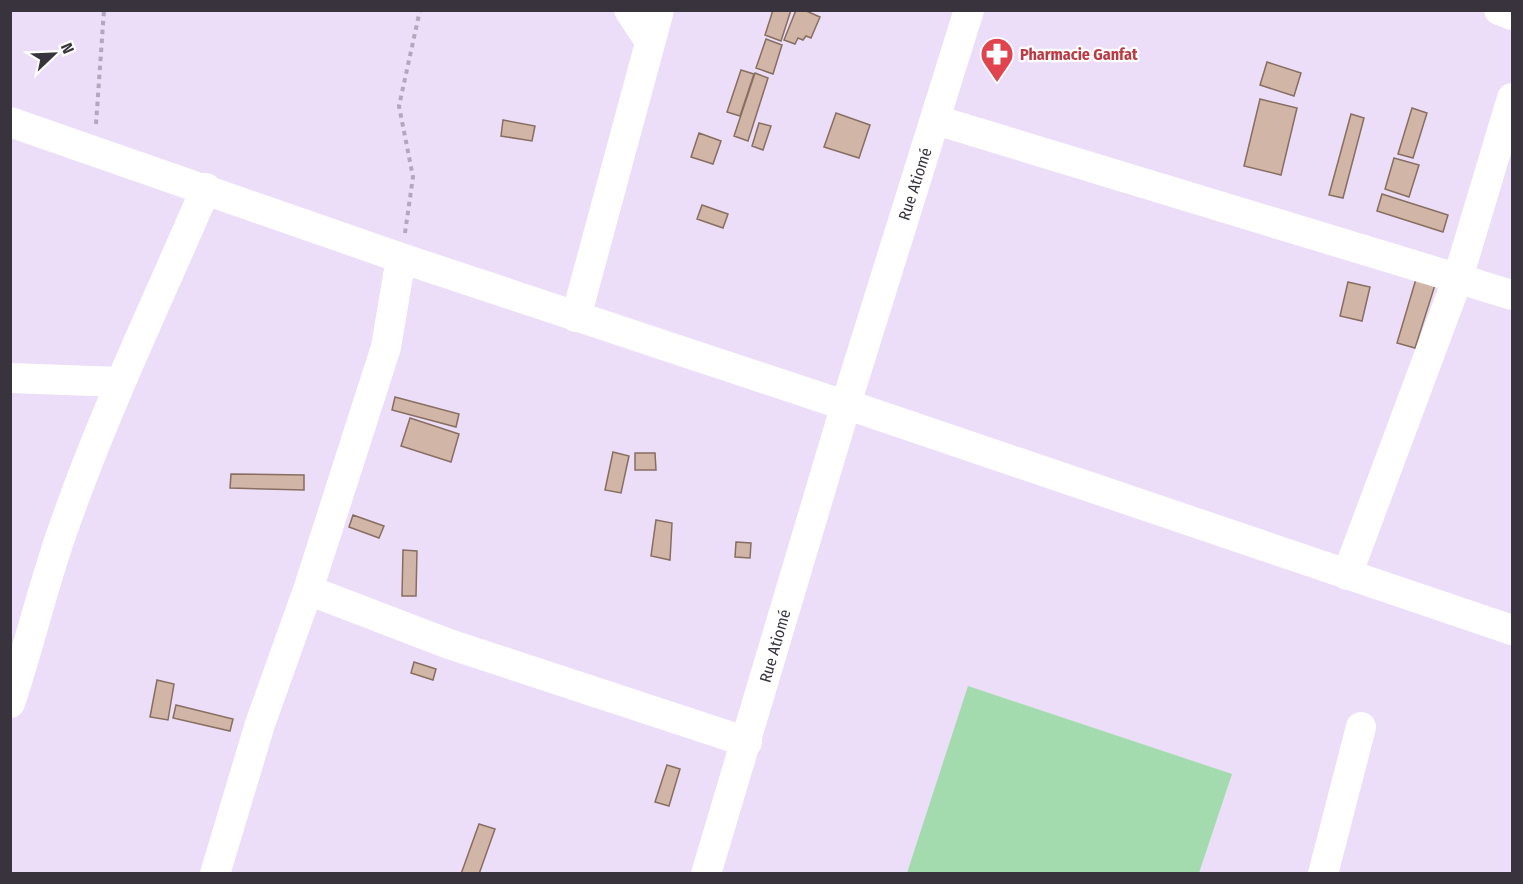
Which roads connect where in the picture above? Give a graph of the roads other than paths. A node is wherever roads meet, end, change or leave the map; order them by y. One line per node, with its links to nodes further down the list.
1 (629, 10): 6 (street)
2 (659, 10): 6 (street)
3 (969, 10): 8 (street, Rue Atiomé)
4 (1498, 10): 5 (street)
5 (1512, 15)
6 (649, 39): 14 (street)
7 (1512, 99): 12 (street)
8 (936, 120): 12 (street); 17 (street, Rue Atiomé)
9 (10, 122): 10 (street)
10 (206, 188): 11 (street); 16 (street)
11 (401, 258): 14 (street); 19 (street)
12 (1458, 278): 13 (street); 18 (street)
13 (1512, 295)
14 (576, 317): 17 (street)
15 (10, 378): 16 (street)
16 (119, 382): 21 (street)
17 (846, 405): 18 (street); 23 (street, Rue Atiomé)
18 (1347, 575): 20 (street)
19 (308, 590): 23 (street); 24 (street)
20 (1512, 630)
21 (10, 702)
22 (1361, 727): 26 (street)
23 (747, 742): 25 (street, Rue Atiomé)
24 (215, 873)
25 (706, 873)
26 (1323, 873)

